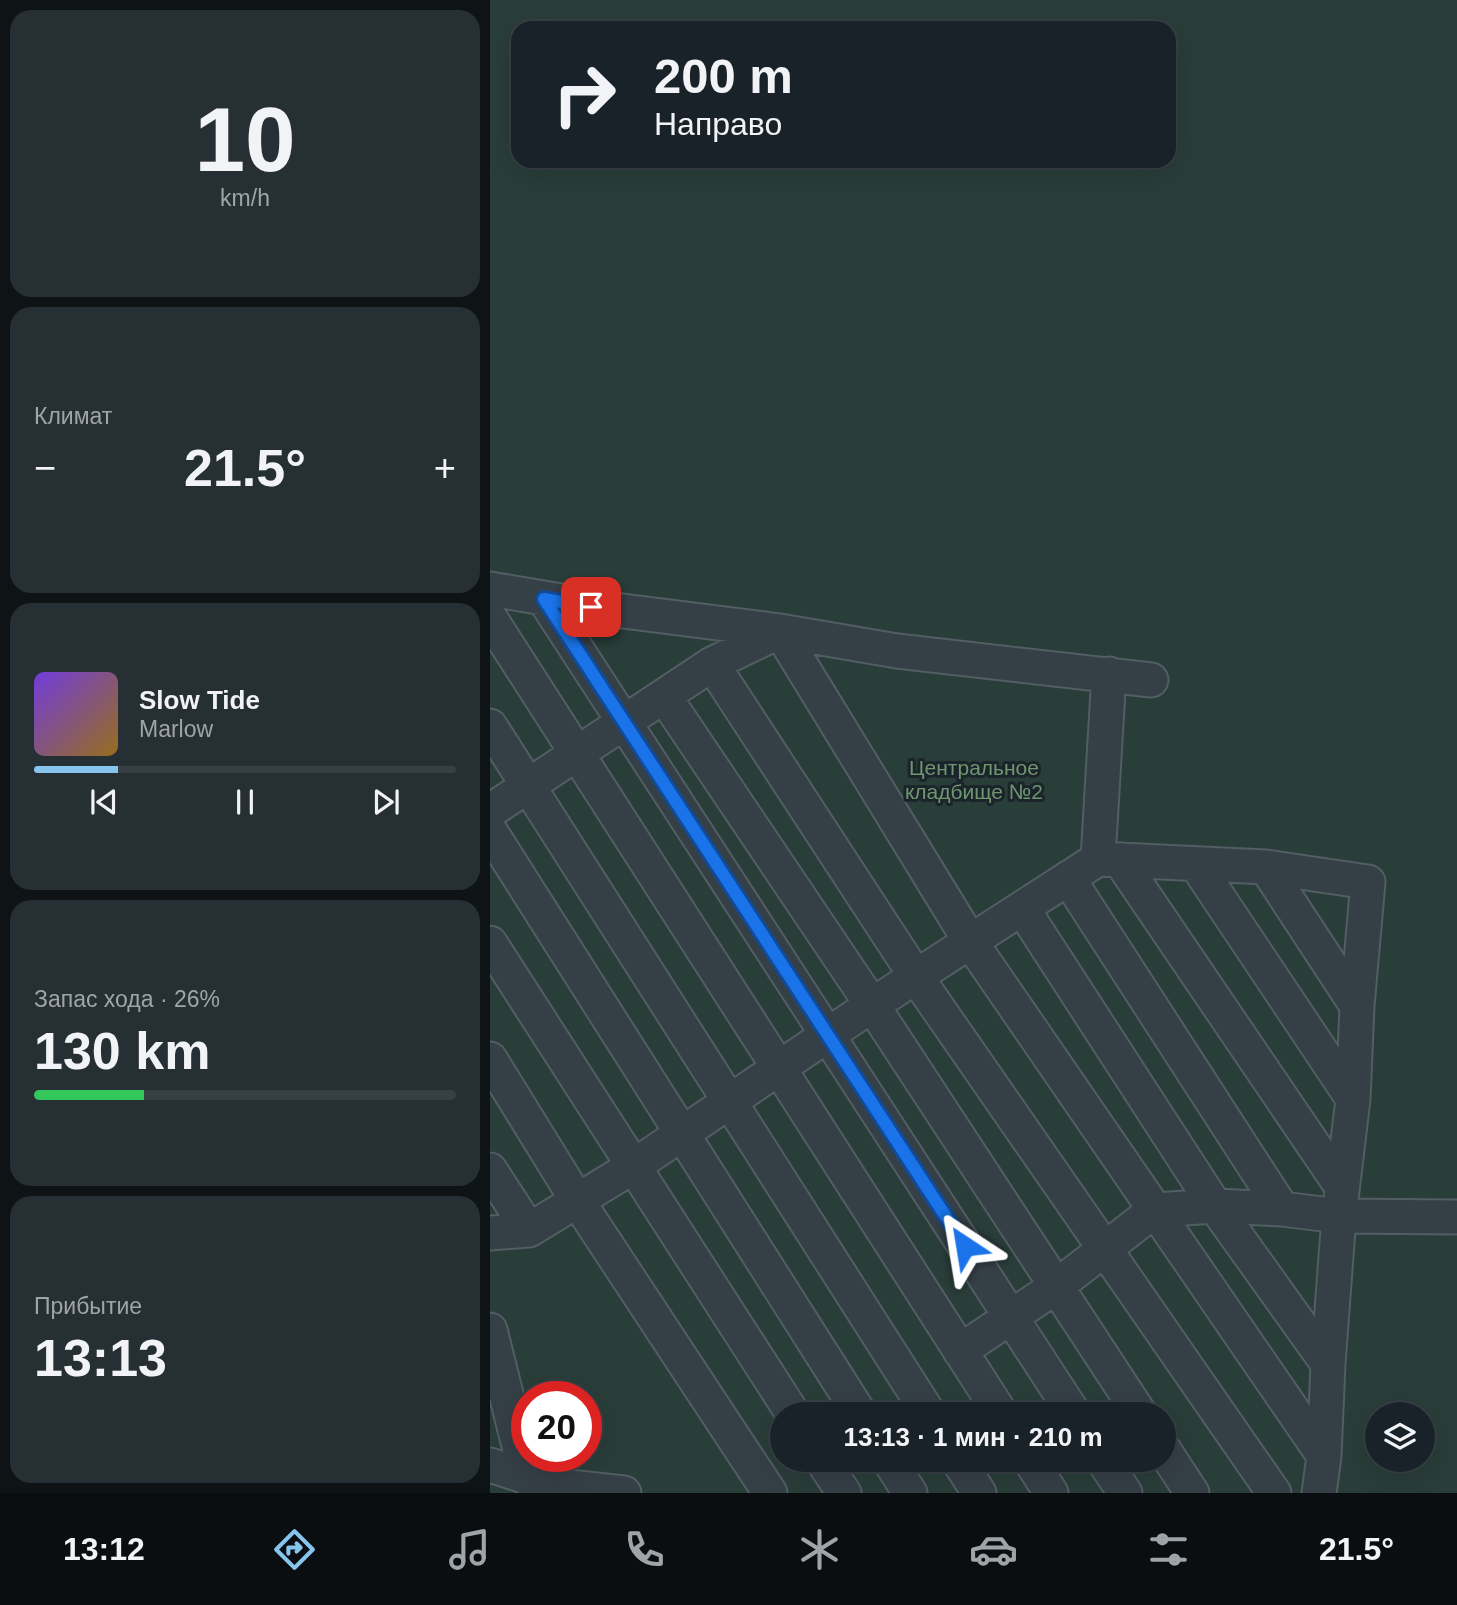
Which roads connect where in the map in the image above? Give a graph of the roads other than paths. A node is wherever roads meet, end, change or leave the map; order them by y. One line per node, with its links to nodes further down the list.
1 (490, 589): 2 (lane)
2 (544, 599): 4 (lane); 9 (lane)
3 (490, 618): 11 (lane)
4 (780, 631): 5 (lane); 6 (lane); 20 (lane)
5 (712, 664): 8 (lane); 22 (lane)
6 (1109, 674): 7 (lane); 15 (lane)
7 (1151, 680)
8 (664, 696): 9 (lane); 23 (lane)
9 (624, 722): 11 (lane); 25 (lane)
10 (490, 726): 12 (lane)
11 (577, 753): 12 (lane); 27 (lane)
12 (528, 786): 13 (lane); 29 (lane)
13 (490, 811)
14 (490, 831): 30 (lane)
15 (1109, 860): 16 (lane); 18 (lane); 34 (lane)
16 (1196, 864): 17 (lane); 28 (lane)
17 (1266, 867): 24 (lane); 24 (lane)
18 (1068, 878): 19 (lane); 36 (lane)
19 (1022, 908): 20 (lane); 35 (lane)
20 (970, 941): 22 (lane); 37 (lane)
21 (490, 943): 31 (lane)
22 (917, 978): 23 (lane); 41 (lane)
23 (872, 1005): 25 (lane); 42 (lane)
24 (1357, 1006): 28 (lane)
25 (828, 1036): 27 (lane); 43 (lane)
26 (490, 1059): 33 (lane)
27 (780, 1069): 29 (lane); 45 (lane)
28 (1353, 1099): 34 (lane)
29 (730, 1101): 30 (lane); 49 (lane)
30 (682, 1134): 31 (lane); 48 (lane)
31 (634, 1166): 33 (lane); 47 (lane)
32 (490, 1170): 39 (lane)
33 (577, 1200): 39 (lane); 63 (lane)
34 (1341, 1201): 36 (lane); 38 (lane); 46 (lane)
35 (1215, 1206): 36 (lane); 37 (lane); 46 (lane)
36 (1282, 1209)
37 (1155, 1210): 41 (lane); 53 (lane)
38 (1457, 1217)
39 (529, 1230): 40 (lane)
40 (490, 1233)
41 (1106, 1250): 42 (lane); 70 (lane)
42 (1057, 1286): 43 (lane); 52 (lane)
43 (1010, 1317): 45 (lane); 51 (lane)
44 (490, 1331): 61 (lane)
45 (960, 1351): 50 (lane)
46 (1328, 1364): 53 (lane)
47 (785, 1402)
48 (852, 1402)
49 (921, 1402)
50 (993, 1402)
51 (1066, 1402)
52 (1132, 1402)
53 (1324, 1456): 71 (lane)
54 (490, 1465): 61 (lane)
55 (1176, 1468): 69 (lane)
56 (830, 1472): 64 (lane)
57 (897, 1472): 65 (lane)
58 (966, 1472): 66 (lane)
59 (1038, 1472): 67 (lane)
60 (1111, 1472): 68 (lane)
61 (527, 1478): 62 (lane)
62 (624, 1493)
63 (770, 1493)
64 (844, 1493)
65 (910, 1493)
66 (979, 1493)
67 (1051, 1493)
68 (1125, 1493)
69 (1192, 1493)
70 (1274, 1493)
71 (1319, 1493)

